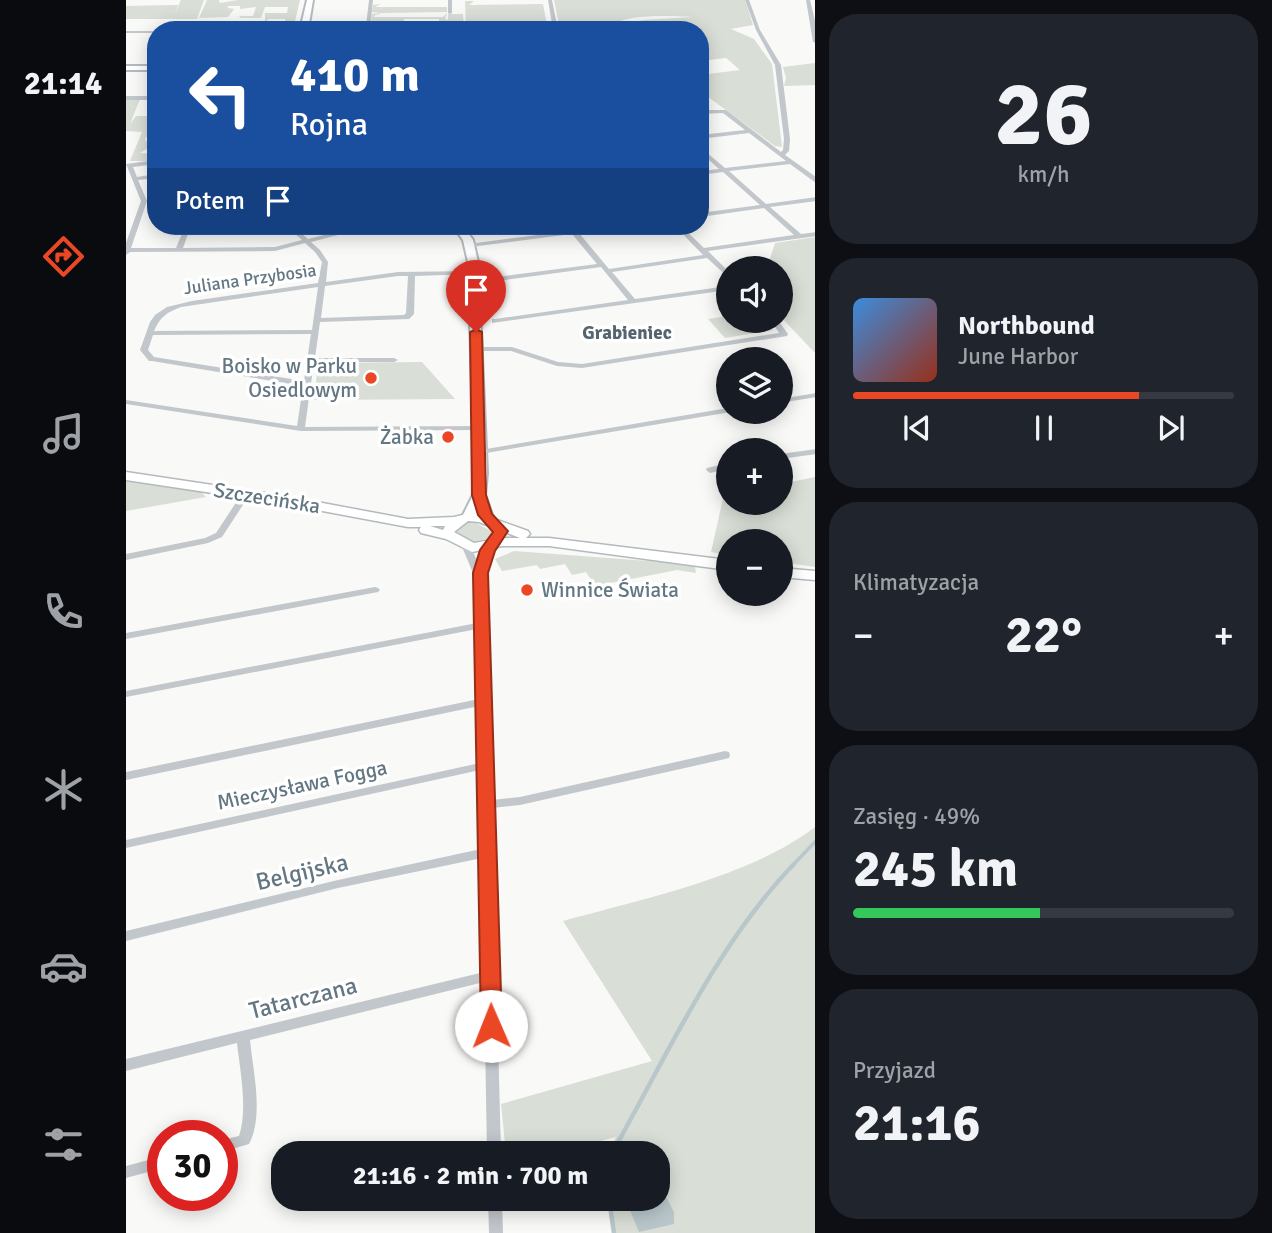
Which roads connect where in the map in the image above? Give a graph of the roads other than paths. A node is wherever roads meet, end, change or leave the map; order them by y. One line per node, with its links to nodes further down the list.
1 (310, 0): 8 (street)
2 (371, 0): 9 (street)
3 (450, 0): 7 (street)
4 (550, 0): 10 (street)
5 (747, 0): 22 (street)
6 (811, 4): 11 (street)
7 (450, 13)
8 (306, 21)
9 (369, 21)
10 (554, 21)
11 (813, 24): 14 (street)
12 (126, 32): 13 (street)
13 (147, 32)
14 (815, 42)
15 (126, 68): 16 (street)
16 (147, 68)
17 (126, 98): 18 (street)
18 (147, 98)
19 (709, 111): 20 (street)
20 (751, 131): 21 (street); 22 (street)
21 (709, 136)
22 (782, 154): 24 (street)
23 (709, 157): 25 (street)
24 (791, 162): 25 (street); 28 (street)
25 (724, 170): 27 (street); 32 (street)
26 (131, 171): 30 (street)
27 (709, 172)
28 (815, 181)
29 (815, 199): 32 (street)
30 (144, 205): 31 (street); 47 (street)
31 (147, 205)
32 (766, 206): 33 (street); 42 (street)
33 (709, 214)
34 (815, 234): 42 (street)
35 (184, 235): 45 (street)
36 (300, 235): 43 (street)
37 (334, 235): 43 (street)
38 (464, 235): 44 (street)
39 (533, 235): 44 (street)
40 (576, 235): 50 (street)
41 (687, 235): 46 (street)
42 (799, 236): 46 (street)
43 (308, 242): 45 (street); 53 (street)
44 (470, 245): 52 (street)
45 (178, 250): 47 (street)
46 (702, 250): 48 (street)
47 (127, 252)
48 (708, 256): 49 (street); 50 (street, Juliana Przybosia)
49 (716, 264)
50 (604, 268): 52 (street, Juliana Przybosia); 55 (street)
51 (412, 273): 52 (street, Juliana Przybosia); 53 (street, Juliana Przybosia); 56 (street)
52 (473, 277): 61 (street)
53 (322, 285): 56 (street); 59 (street, Juliana Przybosia)
54 (716, 290): 55 (street)
55 (634, 302): 57 (street)
56 (317, 320): 58 (street)
57 (495, 321)
58 (315, 332): 59 (street); 62 (street)
59 (150, 333): 64 (street)
60 (782, 333): 61 (street)
61 (476, 349): 69 (street)
62 (311, 360): 63 (street); 64 (street)
63 (394, 360)
64 (308, 384): 70 (street)
65 (815, 395): 66 (street)
66 (793, 399)
67 (126, 402): 70 (street)
68 (716, 412): 72 (street)
69 (480, 428): 70 (street); 72 (street)
70 (301, 429)
71 (815, 451): 73 (street)
72 (481, 453): 78 (street)
73 (793, 455)
74 (716, 469): 75 (street)
75 (710, 470)
76 (126, 476): 77 (main road, Szczecińska)
77 (246, 494): 80 (main road, Szczecińska); 84 (street)
78 (479, 495): 79 (street); 80 (street)
79 (494, 524): 80 (main road, Szczecińska); 81 (main road); 82 (main road)
80 (458, 525): 83 (main road)
81 (549, 542): 82 (main road); 85 (main road)
82 (492, 545): 83 (main road); 86 (street)
83 (467, 547): 86 (street)
84 (126, 557)
85 (716, 563)
86 (481, 573): 90 (street)
87 (793, 573): 88 (main road)
88 (815, 576)
89 (375, 590): 91 (street)
90 (483, 625): 92 (street); 93 (street)
91 (126, 636)
92 (126, 694)
93 (485, 701): 95 (street); 96 (street)
94 (725, 754): 97 (street)
95 (487, 765): 97 (street); 98 (street, Mieczysława Fogga)
96 (126, 776)
97 (487, 804): 99 (street)
98 (126, 844)
99 (488, 852): 100 (street, Belgijska); 101 (street)
100 (126, 936)
101 (490, 975): 102 (street, Tatarczana); 105 (street)
102 (243, 1036): 103 (street, Tatarczana); 104 (street)
103 (126, 1065)
104 (238, 1141)
105 (494, 1141)
106 (147, 1166): 107 (street)
107 (126, 1172)
108 (495, 1211): 109 (street)
109 (496, 1233)

